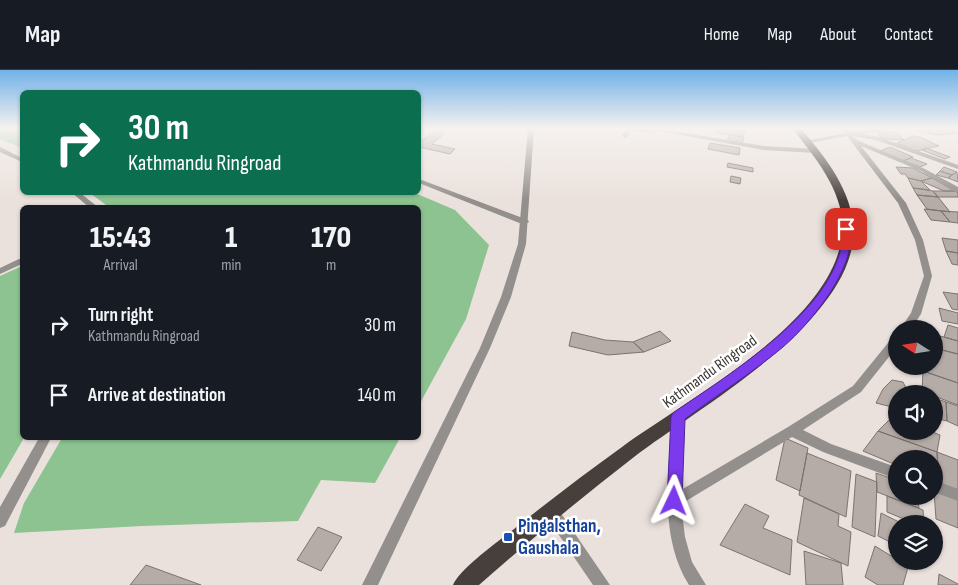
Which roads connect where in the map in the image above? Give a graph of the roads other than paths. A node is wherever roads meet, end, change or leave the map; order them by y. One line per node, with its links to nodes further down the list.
1 (6, 152): 7 (street)
2 (529, 152): 13 (street)
3 (816, 152): 18 (highway, Kathmandu Ringroad)
4 (864, 152): 16 (street)
5 (880, 152): 10 (street)
6 (916, 152): 8 (street)
7 (20, 159)
8 (958, 167)
9 (421, 182): 13 (street)
10 (958, 190)
11 (78, 195): 12 (street)
12 (92, 205)
13 (525, 222): 27 (street)
14 (20, 262): 15 (street)
15 (0, 271)
16 (912, 320)
17 (888, 351): 19 (street)
18 (678, 417): 24 (street); 25 (highway, Kathmandu Ringroad)
19 (792, 431): 21 (street); 24 (street)
20 (45, 440): 26 (street)
21 (888, 470)
22 (943, 489): 23 (street)
23 (958, 495)
24 (674, 501): 30 (street)
25 (550, 511): 28 (highway, Kathmandu Ringroad); 29 (street)
26 (0, 521)
27 (370, 585)
28 (463, 585)
29 (602, 585)
30 (698, 585)

